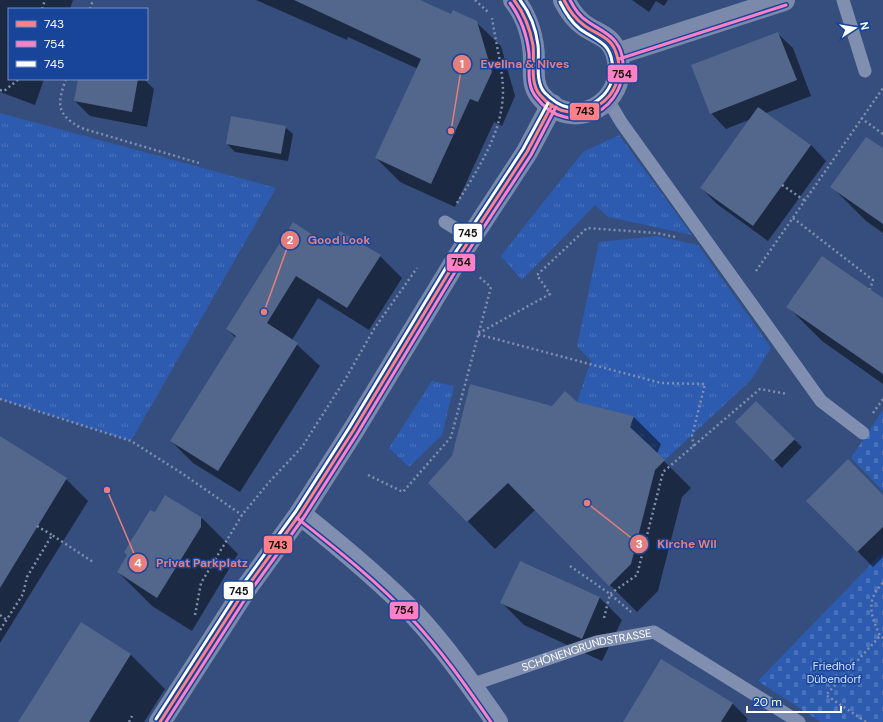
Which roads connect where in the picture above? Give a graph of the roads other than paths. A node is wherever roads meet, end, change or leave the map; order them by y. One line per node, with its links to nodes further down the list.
1 (514, 0): 8 (main road)
2 (564, 0): 5 (main road)
3 (784, 0): 5 (main road)
4 (843, 0): 6 (lane)
5 (617, 54): 7 (main road)
6 (865, 71)
7 (608, 100): 8 (main road); 11 (lane)
8 (552, 105): 10 (main road)
9 (445, 222): 10 (lane)
10 (471, 238): 12 (main road)
11 (863, 433)
12 (300, 514): 13 (street); 14 (main road)
13 (471, 685): 15 (street); 16 (lane, SCHÖNENGRUNDSTRASSE)
14 (160, 722)
15 (497, 722)
16 (799, 722)

